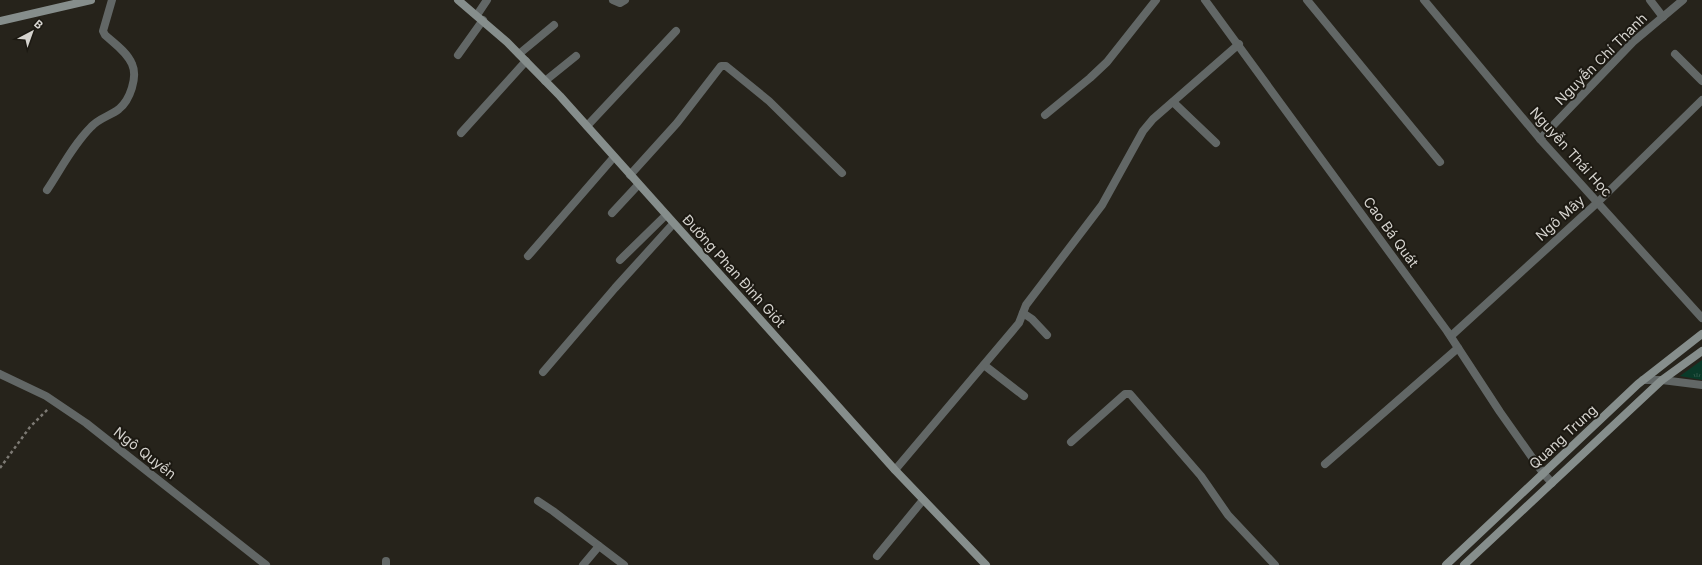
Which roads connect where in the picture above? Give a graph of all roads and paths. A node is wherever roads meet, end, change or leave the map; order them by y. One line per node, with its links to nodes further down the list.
1 (91, 0): 15 (main road)
2 (112, 0): 38 (street)
3 (458, 0): 14 (main road, Đường Phan Đình Giót)
4 (487, 0): 14 (street)
5 (613, 0): 6 (street)
6 (625, 0)
7 (1156, 0): 28 (street)
8 (1205, 0): 18 (street, Cao Bá Quát)
9 (1307, 0): 34 (street)
10 (1650, 0): 13 (street)
11 (1683, 0): 13 (street, Nguyễn Chí Thanh)
12 (1426, 1): 31 (street, Nguyễn Thái Học)
13 (1663, 16): 31 (street, Nguyễn Chí Thanh)
14 (480, 18): 19 (main road, Đường Phan Đình Giót); 21 (street)
15 (0, 21)
16 (554, 25): 19 (street)
17 (676, 31): 29 (street)
18 (1238, 44): 27 (street); 49 (street, Cao Bá Quát)
19 (519, 54): 23 (main road, Đường Phan Đình Giót)
20 (1675, 54): 25 (street)
21 (458, 55)
22 (576, 56): 24 (street)
23 (526, 61): 24 (main road, Đường Phan Đình Giót); 30 (street)
24 (545, 81): 29 (main road, Đường Phan Đình Giót)
25 (1702, 81)
26 (1702, 100): 39 (street, Ngô Mây)
27 (1173, 102): 32 (street); 45 (street)
28 (1045, 114)
29 (587, 126): 33 (main road, Đường Phan Đình Giót)
30 (461, 133)
31 (1540, 139): 39 (street, Nguyễn Thái Học)
32 (1216, 143)
33 (614, 157): 36 (main road, Đường Phan Đình Giót); 43 (street)
34 (1440, 162)
35 (842, 173): 36 (street)
36 (630, 175): 37 (main road, Đường Phan Đình Giót)
37 (638, 185): 40 (street); 41 (main road, Đường Phan Đình Giót)
38 (47, 190)
39 (1598, 202): 46 (street, Nguyễn Thái Học); 49 (street, Ngô Mây)
40 (612, 213)
41 (666, 215): 42 (main road, Đường Phan Đình Giót); 44 (street)
42 (673, 224): 53 (street); 63 (main road, Đường Phan Đình Giót)
43 (528, 256)
44 (620, 260)
45 (1023, 313): 47 (street); 52 (street)
46 (1702, 318)
47 (1047, 334)
48 (1702, 334): 55 (main road, Quang Trung)
49 (1450, 336): 50 (street, Cao Bá Quát)
50 (1458, 348): 61 (street); 64 (street, Cao Bá Quát)
51 (1702, 351): 56 (main road, Quang Trung)
52 (984, 365): 58 (street); 63 (street)
53 (543, 372)
54 (0, 374): 59 (street, Ngô Quyền)
55 (1642, 380): 56 (street); 64 (main road, Quang Trung)
56 (1662, 380): 57 (street); 65 (main road, Quang Trung)
57 (1702, 385)
58 (1024, 396)
59 (55, 402): 62 (path); 70 (street, Ngô Quyền)
60 (1071, 442): 74 (street)
61 (1325, 464)
62 (0, 468)
63 (895, 470): 66 (main road, Đường Phan Đình Giót)
64 (1543, 473): 65 (street, Cao Bá Quát); 75 (main road, Quang Trung)
65 (1552, 483): 76 (main road, Quang Trung)
66 (923, 500): 69 (street); 73 (main road, Đường Phan Đình Giót)
67 (538, 501): 68 (street)
68 (599, 546): 71 (street); 72 (street)
69 (877, 556)
70 (266, 565)
71 (584, 565)
72 (624, 565)
73 (986, 565)
74 (1275, 565)
75 (1446, 565)
76 (1464, 565)

